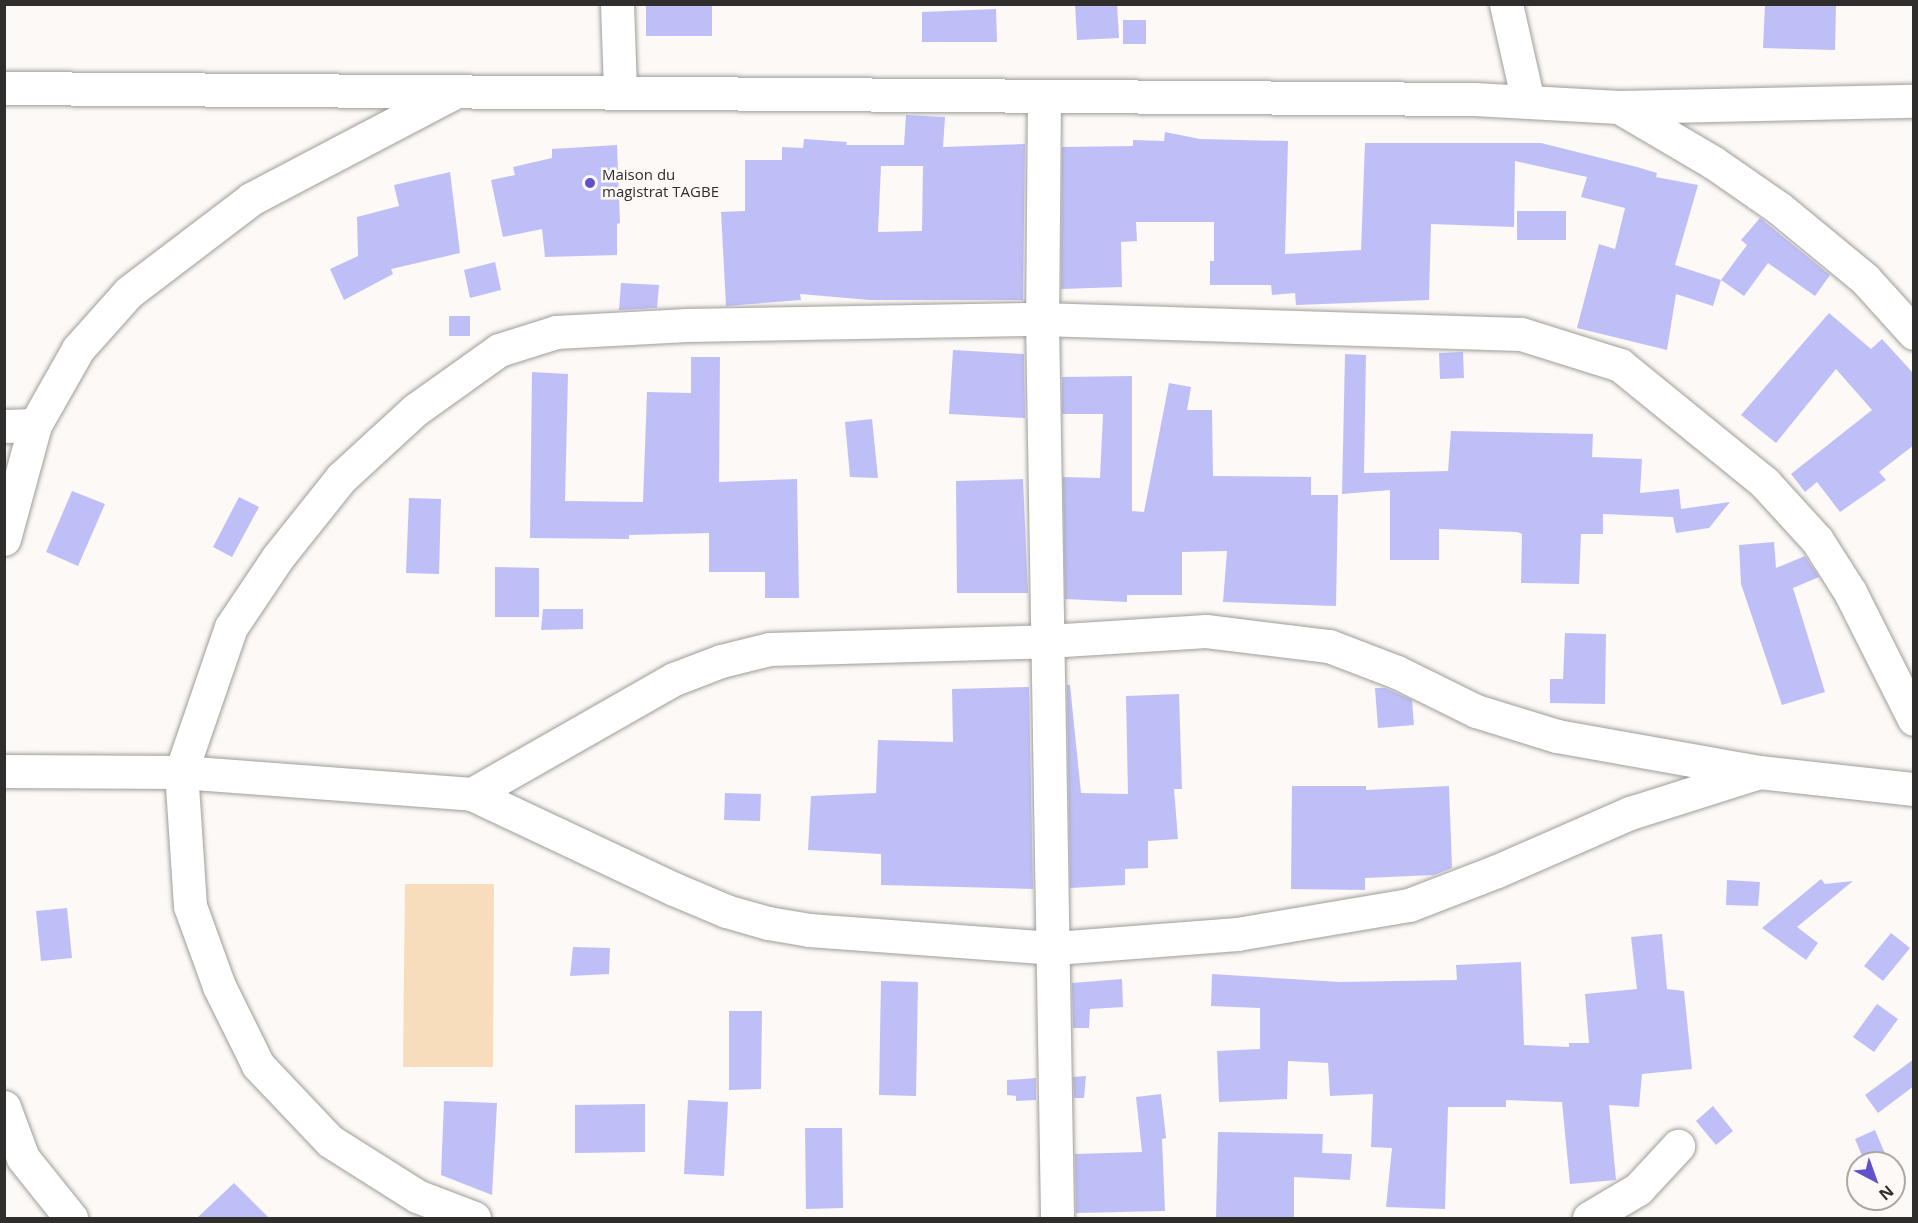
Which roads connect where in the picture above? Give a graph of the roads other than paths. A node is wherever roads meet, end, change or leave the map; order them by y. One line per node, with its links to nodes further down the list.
1 (617, 4): 5 (street)
2 (1506, 4): 8 (street)
3 (4, 88): 4 (street)
4 (459, 90): 5 (street); 12 (street)
5 (620, 90): 6 (street)
6 (1044, 97): 8 (street); 10 (street)
7 (1914, 101): 9 (street)
8 (1528, 102): 9 (street)
9 (1619, 107): 11 (street)
10 (1042, 319): 14 (street); 15 (street); 18 (street)
11 (1914, 333)
12 (20, 425): 13 (street)
13 (4, 539)
14 (1048, 641): 17 (street); 20 (street); 21 (street)
15 (1914, 720)
16 (4, 771): 18 (street)
17 (1759, 771): 19 (street); 21 (street)
18 (181, 772): 20 (street); 26 (street)
19 (1914, 789)
20 (472, 794): 21 (street)
21 (1055, 948): 27 (street)
22 (4, 1107): 24 (street)
23 (1678, 1146): 28 (street)
24 (14, 1159): 25 (street)
25 (71, 1218)
26 (474, 1218)
27 (1057, 1218)
28 (1589, 1218)

